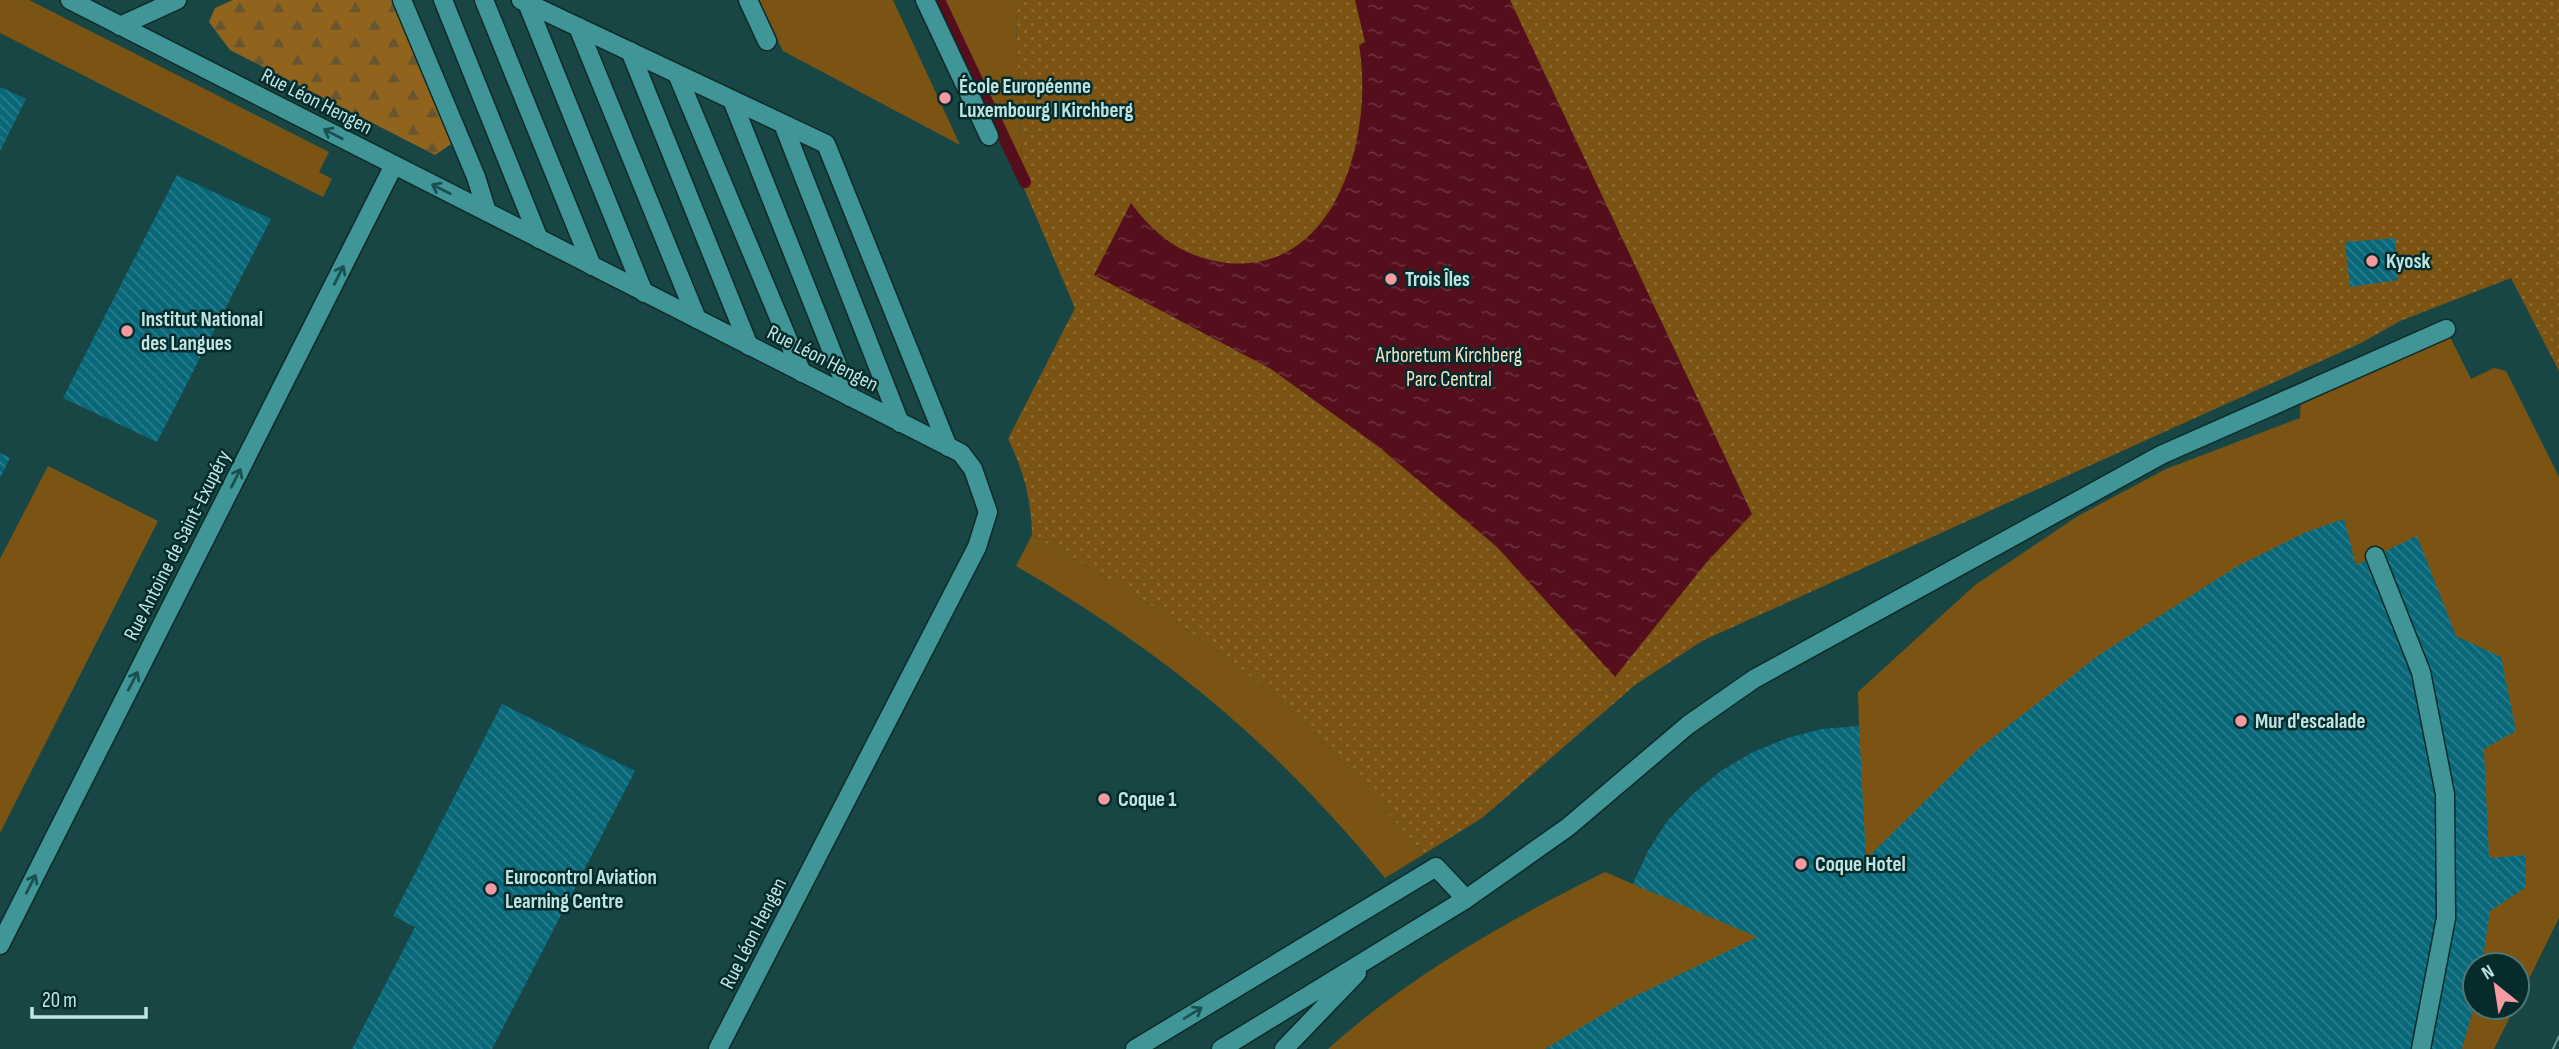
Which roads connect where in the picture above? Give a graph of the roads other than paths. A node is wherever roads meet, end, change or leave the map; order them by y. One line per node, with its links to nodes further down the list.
1 (70, 0): 9 (street, Rue Léon Hengen)
2 (177, 0): 9 (street)
3 (402, 0): 18 (street)
4 (443, 0): 19 (street)
5 (484, 0): 20 (street)
6 (748, 0): 11 (street)
7 (925, 0): 16 (street)
8 (524, 2): 10 (street); 21 (street)
9 (120, 26): 17 (street, Rue Léon Hengen, one-way to 9)
10 (578, 27): 12 (street); 22 (street)
11 (767, 41)
12 (629, 51): 13 (street); 24 (street)
13 (677, 74): 14 (street); 25 (street)
14 (732, 100): 15 (street); 26 (street)
15 (783, 124): 27 (street); 28 (street)
16 (989, 136)
17 (394, 165): 18 (street, Rue Léon Hengen, one-way to 17); 31 (street, Rue Antoine de Saint-Exupéry, one-way to 17)
18 (486, 212): 19 (street, Rue Léon Hengen)
19 (539, 239): 20 (street, Rue Léon Hengen)
20 (592, 266): 21 (street, Rue Léon Hengen)
21 (644, 293): 22 (street, Rue Léon Hengen)
22 (696, 319): 24 (street, Rue Léon Hengen)
23 (2446, 330): 30 (street)
24 (749, 346): 25 (street, Rue Léon Hengen)
25 (802, 373): 26 (street, Rue Léon Hengen)
26 (850, 397): 27 (street, Rue Léon Hengen)
27 (900, 423): 28 (street, Rue Léon Hengen)
28 (954, 450): 33 (street, Rue Léon Hengen)
29 (2375, 556): 37 (street)
30 (1466, 899): 32 (street); 34 (street, one-way to 30)
31 (0, 945)
32 (1376, 954): 35 (street); 36 (street)
33 (718, 1049)
34 (1135, 1049)
35 (1221, 1049)
36 (1284, 1049)
37 (2421, 1049)

